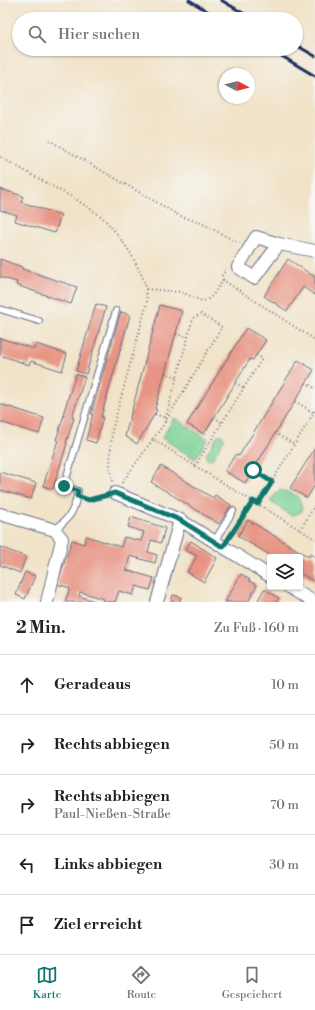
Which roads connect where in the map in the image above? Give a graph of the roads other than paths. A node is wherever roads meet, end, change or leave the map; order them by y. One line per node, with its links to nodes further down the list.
1 (279, 244): 1 (street); 2 (street)
2 (315, 251)
3 (0, 309): 5 (lane)
4 (116, 311): 10 (lane)
5 (39, 321)
6 (115, 493): 9 (street)
7 (234, 511): 11 (lane)
8 (0, 514): 10 (street)
9 (180, 520): 11 (street); 15 (street)
10 (56, 531): 14 (street)
11 (219, 545): 12 (street)
12 (267, 574)
13 (294, 590): 16 (street)
14 (47, 602)
15 (157, 602)
16 (314, 602)

